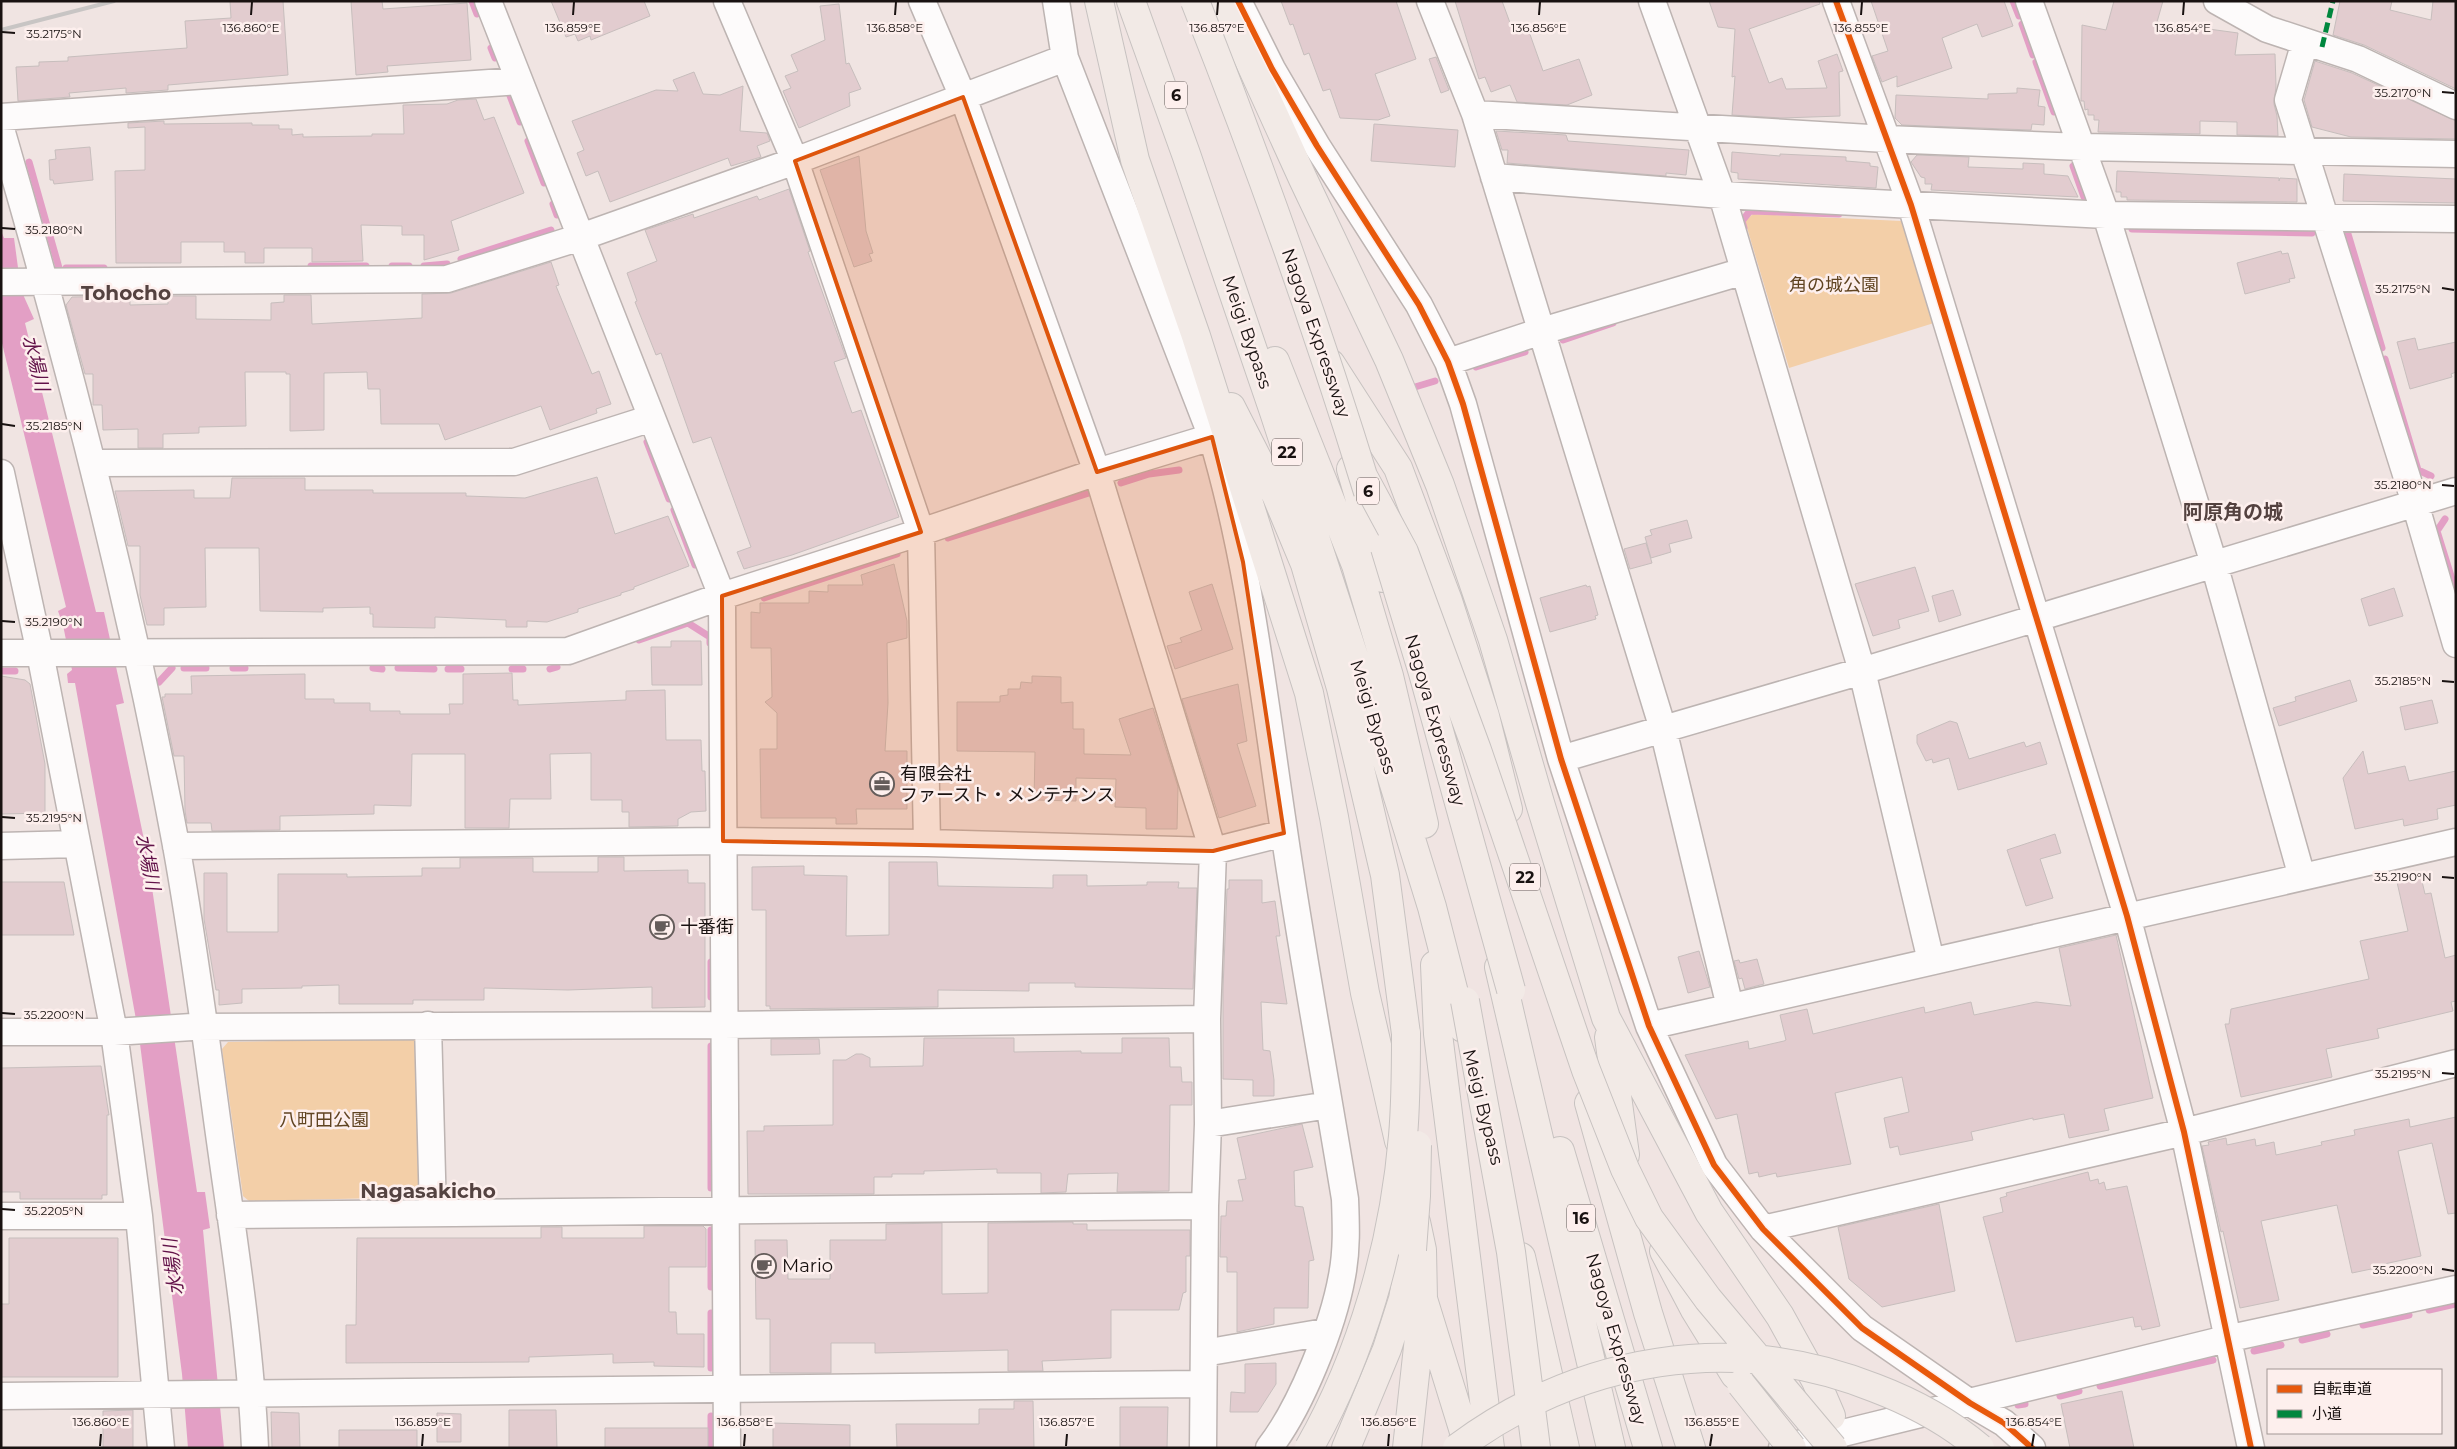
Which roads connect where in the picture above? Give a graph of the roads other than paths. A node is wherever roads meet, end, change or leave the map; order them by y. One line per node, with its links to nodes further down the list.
1 (488, 1): 18 (street)
2 (727, 1): 29 (street)
3 (922, 1): 19 (street)
4 (1056, 1): 17 (street)
5 (1099, 1): 42 (highway)
6 (1131, 1): 73 (highway, Meigi Bypass / 22)
7 (1141, 1): 124 (highway, Nagoya Expressway / 6, bridge)
8 (1193, 1): 40 (highway, 22); 49 (highway, Nagoya Expressway / 6, bridge)
9 (1222, 1): 78 (highway)
10 (1238, 1): 43 (street)
11 (1430, 1): 21 (street)
12 (1652, 1): 23 (street)
13 (1836, 1): 25 (street)
14 (2029, 1): 26 (street)
15 (2217, 1): 16 (street)
16 (2306, 42): 20 (street); 27 (street)
17 (1065, 58): 19 (street); 45 (street)
18 (519, 81): 22 (street); 36 (street)
19 (963, 97): 29 (street); 47 (street)
20 (2456, 106)
21 (1475, 114): 23 (street); 30 (street)
22 (1, 117)
23 (1698, 127): 25 (street); 31 (street)
24 (1, 129): 39 (street)
25 (1886, 139): 26 (street); 32 (street)
26 (2082, 147): 27 (street); 33 (street)
27 (2305, 150): 28 (street); 34 (street)
28 (2456, 154)
29 (795, 161): 36 (street); 53 (street)
30 (1494, 177): 31 (street); 41 (street)
31 (1722, 195): 32 (street); 37 (street)
32 (1911, 205): 33 (street); 56 (street)
33 (2106, 215): 34 (street); 54 (street)
34 (2326, 216): 35 (street); 51 (street)
35 (2456, 219)
36 (581, 237): 39 (street); 44 (street)
37 (1744, 271): 41 (street); 61 (street)
38 (1, 282): 39 (street)
39 (38, 282): 46 (street)
40 (1309, 329): 101 (highway, 22); 126 (highway, 22)
41 (1542, 331): 43 (street); 62 (street)
42 (1196, 336): 86 (highway); 100 (highway)
43 (1448, 362): 63 (street)
44 (652, 418): 46 (street); 55 (street)
45 (1212, 437): 47 (street); 64 (street)
46 (93, 463): 58 (street)
47 (1097, 472): 53 (street); 71 (street)
48 (1, 473): 52 (street)
49 (1363, 476): 76 (highway, Nagoya Expressway / 6, bridge); 97 (highway, bridge)
50 (2456, 491): 51 (street)
51 (2415, 503): 54 (street); 57 (street)
52 (6, 524): 60 (street)
53 (921, 532): 55 (street); 66 (street)
54 (2214, 564): 56 (street); 72 (street)
55 (722, 596): 58 (street); 65 (street)
56 (2037, 618): 61 (street); 74 (street)
57 (2456, 644)
58 (129, 652): 60 (street); 70 (street)
59 (1, 653): 60 (street)
60 (49, 653): 68 (street)
61 (1862, 671): 62 (street); 75 (street)
62 (1663, 729): 63 (street); 77 (street)
63 (1561, 759): 82 (street)
64 (1284, 833): 71 (street); 88 (street)
65 (723, 841): 66 (street); 70 (street); 80 (street)
66 (927, 842): 71 (street)
67 (2456, 842): 72 (street)
68 (77, 844): 69 (street); 84 (street)
69 (1, 846)
70 (176, 846): 83 (street)
71 (1212, 850): 79 (street)
72 (2302, 877): 74 (street)
73 (1432, 907): 123 (highway, 22); 125 (highway, Meigi Bypass / 22)
74 (2127, 916): 75 (street); 90 (street)
75 (1931, 961): 77 (street)
76 (1511, 990): 127 (highway, Nagoya Expressway / 16)
77 (1730, 1007): 82 (street)
78 (1606, 1018): 101 (highway); 111 (highway)
79 (1207, 1019): 80 (street); 89 (street)
80 (724, 1025): 81 (street); 92 (street)
81 (428, 1026): 83 (street); 93 (street)
82 (1650, 1026): 98 (street)
83 (198, 1028): 84 (street); 94 (street)
84 (124, 1030): 85 (street); 96 (street)
85 (1, 1032)
86 (1406, 1034): 118 (highway, bridge); 119 (highway, bridge)
87 (2456, 1063): 90 (street)
88 (1329, 1105): 89 (street); 102 (street)
89 (1208, 1124): 91 (street)
90 (2184, 1132): 98 (street); 103 (street)
91 (1205, 1206): 92 (street); 104 (street)
92 (725, 1209): 93 (street); 106 (street)
93 (432, 1213): 94 (street)
94 (230, 1215): 107 (street)
95 (1, 1216): 96 (street)
96 (139, 1216): 109 (street)
97 (1649, 1218): 130 (highway, bridge); 131 (highway, bridge)
98 (1763, 1229): 110 (street)
99 (2456, 1289): 103 (street)
100 (1423, 1299): 120 (highway); 122 (highway)
101 (1648, 1313): 128 (highway, 22)
102 (1325, 1332): 104 (street); 117 (street)
103 (2226, 1338): 110 (street); 134 (street)
104 (1204, 1353): 105 (street)
105 (1204, 1384): 106 (street); 116 (street)
106 (727, 1390): 107 (street); 115 (street)
107 (243, 1395): 109 (street); 114 (street)
108 (1, 1396): 109 (street)
109 (156, 1396): 113 (street)
110 (1970, 1403): 112 (street); 129 (street)
111 (1831, 1416)
112 (2004, 1423): 132 (street); 133 (street)
113 (161, 1448)
114 (255, 1448)
115 (727, 1448)
116 (1203, 1448)
117 (1269, 1448)
118 (1309, 1448)
119 (1346, 1448)
120 (1407, 1448)
121 (1457, 1448): 132 (highway, bridge)
122 (1469, 1448)
123 (1490, 1448)
124 (1536, 1448)
125 (1565, 1448)
126 (1611, 1448)
127 (1648, 1448)
128 (1691, 1448)
129 (1782, 1448)
130 (1792, 1448)
131 (1833, 1448)
132 (1981, 1448)
133 (2032, 1448)
134 (2251, 1448)

